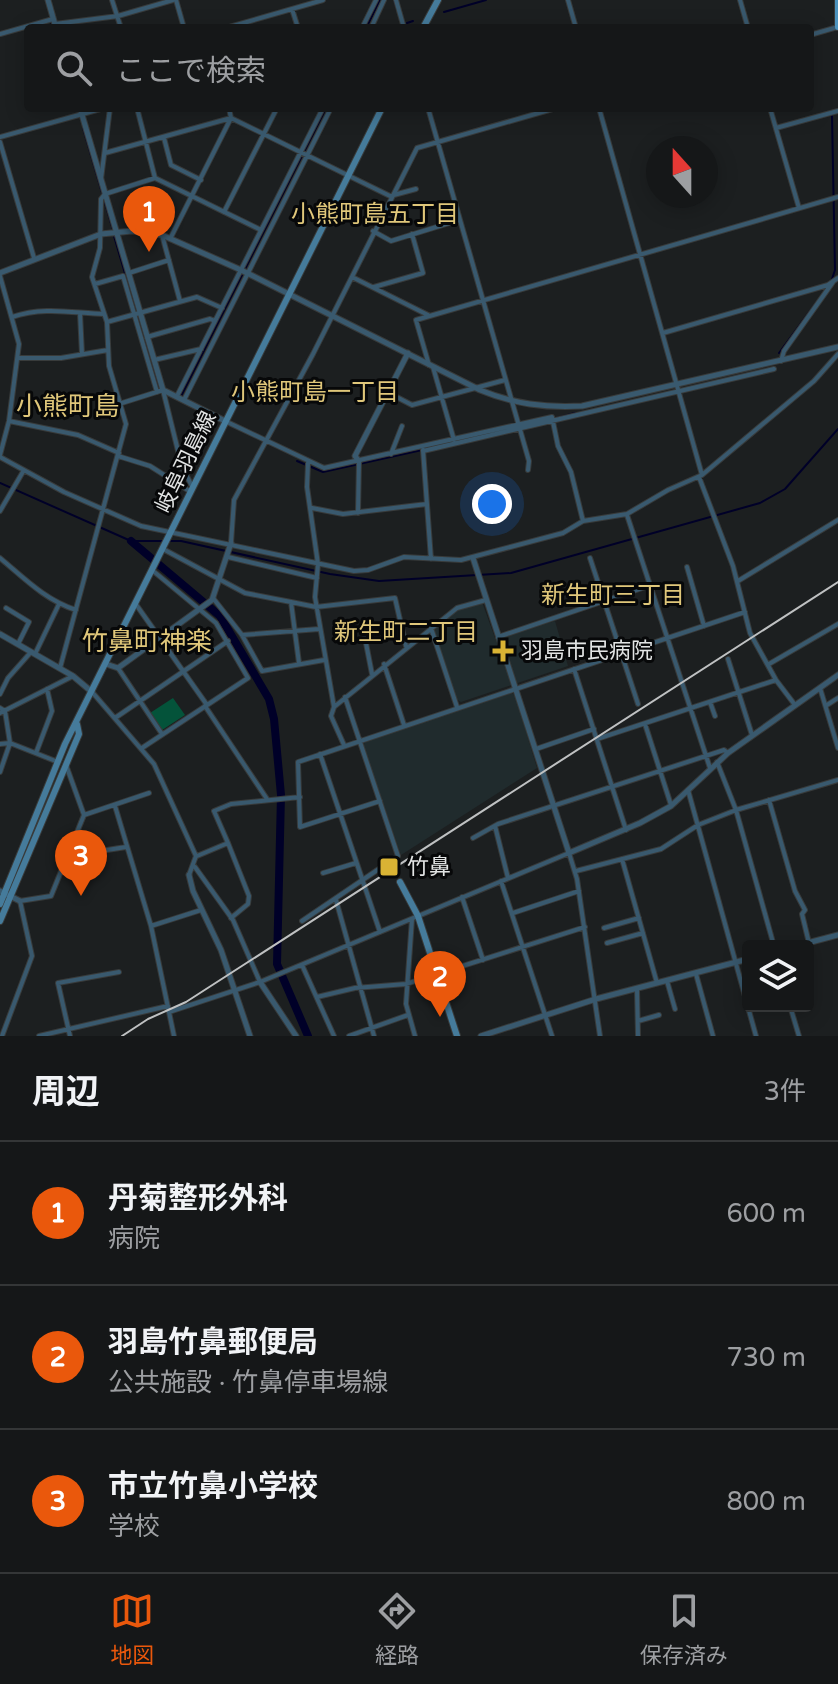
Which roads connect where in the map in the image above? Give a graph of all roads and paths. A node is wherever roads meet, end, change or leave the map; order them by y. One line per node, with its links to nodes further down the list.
1 (48, 0): 14 (street)
2 (112, 0): 13 (street)
3 (175, 0): 13 (street); 16 (street)
4 (323, 0): 12 (street)
5 (376, 0): 19 (street)
6 (384, 0): 20 (street)
7 (396, 0): 21 (street)
8 (438, 0): 22 (main road)
9 (568, 0): 23 (street)
10 (740, 0): 24 (street)
11 (838, 0): 25 (main road)
12 (292, 9): 17 (street); 18 (street)
13 (118, 16): 14 (street); 15 (street)
14 (55, 24)
15 (120, 24)
16 (183, 24)
17 (240, 24)
18 (297, 24)
19 (364, 24)
20 (373, 24)
21 (403, 24)
22 (425, 24)
23 (575, 24)
24 (747, 24)
25 (838, 27): 28 (street)
26 (24, 30): 27 (street)
27 (0, 34)
28 (814, 34)
29 (838, 111): 44 (street)
30 (78, 112): 47 (street)
31 (81, 112): 55 (street)
32 (107, 112): 51 (street)
33 (138, 112): 49 (street)
34 (230, 112): 43 (street)
35 (275, 112): 45 (street)
36 (321, 112): 50 (street)
37 (329, 112): 52 (street)
38 (380, 112): 53 (main road, 岐阜羽島線)
39 (429, 112): 48 (street)
40 (542, 112): 48 (street)
41 (600, 112): 72 (street)
42 (771, 112): 44 (street)
43 (231, 118): 45 (street); 46 (street); 56 (street)
44 (776, 128): 62 (street)
45 (264, 134): 50 (street); 63 (street)
46 (164, 137): 49 (street); 56 (street)
47 (0, 140): 73 (street)
48 (437, 142): 60 (street); 64 (street)
49 (146, 143): 51 (street); 54 (street)
50 (300, 151): 52 (street); 65 (street)
51 (105, 153): 55 (street)
52 (308, 155): 53 (street); 77 (street)
53 (347, 176): 60 (street); 83 (main road, 岐阜羽島線)
54 (155, 178): 58 (street); 59 (street)
55 (101, 179): 58 (street)
56 (201, 180): 59 (street)
57 (416, 189): 60 (street)
58 (105, 194): 67 (street); 68 (street)
59 (193, 196): 63 (street); 71 (street)
60 (390, 196): 66 (street)
61 (838, 197): 62 (street)
62 (799, 208): 72 (street)
63 (224, 212): 65 (street)
64 (459, 220): 69 (street); 84 (street)
65 (261, 230): 75 (street)
66 (373, 231): 69 (street); 79 (street)
67 (117, 232): 68 (street); 70 (street); 78 (street)
68 (101, 234): 73 (street); 81 (street)
69 (412, 234): 82 (street)
70 (162, 235): 71 (street); 74 (street)
71 (171, 237): 75 (street)
72 (640, 254): 84 (street); 95 (street)
73 (34, 258): 76 (street)
74 (169, 260): 78 (street); 85 (street)
75 (241, 270): 77 (street); 86 (street)
76 (0, 274): 92 (street)
77 (248, 274): 83 (street); 116 (street)
78 (126, 275): 81 (street); 89 (street)
79 (351, 276): 82 (street); 90 (street)
80 (836, 280): 95 (street); 106 (street)
81 (95, 284): 88 (street)
82 (374, 287): 91 (street)
83 (290, 295): 90 (street); 120 (main road, 岐阜羽島線)
84 (482, 299): 91 (street); 109 (street)
85 (180, 301): 86 (street); 89 (street)
86 (222, 308): 93 (street)
87 (80, 313): 88 (street); 92 (street); 102 (street)
88 (105, 314): 94 (street)
89 (137, 314): 94 (street); 96 (street); 100 (street)
90 (332, 315): 101 (street); 125 (street)
91 (428, 315): 107 (street)
92 (12, 317): 104 (street)
93 (215, 321): 96 (street); 98 (street)
94 (107, 322): 99 (street)
95 (663, 333): 111 (street)
96 (147, 337): 100 (street)
97 (838, 347): 106 (street)
98 (202, 349): 105 (street); 114 (street)
99 (108, 350): 102 (street); 118 (street)
100 (148, 351): 105 (street); 112 (street)
101 (408, 353): 107 (street); 113 (street)
102 (82, 354): 104 (street)
103 (838, 354): 134 (street)
104 (18, 358): 119 (street)
105 (154, 360): 112 (street)
106 (781, 361): 111 (street)
107 (431, 366): 110 (street); 115 (street)
108 (774, 369): 111 (street)
109 (505, 380): 110 (street); 117 (street)
110 (475, 388): 115 (street); 117 (street)
111 (679, 388): 117 (street); 121 (street); 134 (street)
112 (160, 391): 114 (street); 118 (street); 135 (street)
113 (387, 392): 115 (street); 130 (street)
114 (177, 396): 116 (street)
115 (442, 397): 124 (street)
116 (184, 400): 120 (street)
117 (511, 402): 123 (street)
118 (122, 403): 127 (street)
119 (9, 421): 127 (street); 129 (street)
120 (225, 421): 125 (street); 135 (main road, 岐阜羽島線)
121 (553, 421): 123 (street); 143 (street)
122 (402, 426): 128 (street)
123 (519, 427): 124 (street); 126 (street); 133 (street)
124 (454, 440): 126 (street)
125 (267, 442): 131 (street); 145 (street)
126 (423, 449): 128 (street); 136 (street)
127 (119, 454): 135 (street); 138 (street)
128 (391, 454): 130 (street)
129 (0, 456): 132 (street)
130 (359, 461): 131 (street); 140 (street)
131 (308, 463): 137 (street)
132 (24, 470): 138 (street); 139 (street)
133 (528, 470)
134 (700, 476): 141 (street); 157 (street)
135 (192, 490): 144 (main road, 岐阜羽島線)
136 (427, 504): 140 (street); 151 (street)
137 (312, 508): 140 (street); 152 (street)
138 (102, 510): 144 (street); 168 (street)
139 (0, 511)
140 (358, 513)
141 (627, 514): 143 (street); 158 (street)
142 (838, 520): 157 (street)
143 (583, 521): 149 (street)
144 (170, 533): 145 (street); 146 (main road, 岐阜羽島線)
145 (231, 544): 147 (street); 152 (street)
146 (163, 548): 154 (main road, 岐阜羽島線); 156 (street)
147 (229, 556): 155 (street); 156 (street)
148 (0, 558): 164 (street)
149 (473, 558): 151 (street); 160 (street)
150 (590, 558): 161 (street)
151 (431, 559): 152 (street)
152 (318, 565): 155 (street)
153 (687, 567): 171 (street)
154 (153, 569): 163 (main road, 岐阜羽島線); 167 (street)
155 (317, 576): 165 (street)
156 (221, 579): 159 (street); 162 (street)
157 (738, 581): 169 (street)
158 (651, 585): 161 (street); 180 (street)
159 (213, 599): 167 (street); 177 (street)
160 (486, 600): 172 (street); 178 (street)
161 (604, 601): 178 (street); 185 (street)
162 (291, 602): 165 (street); 174 (street)
163 (135, 603): 179 (street); 189 (main road, 岐阜羽島線)
164 (59, 604): 168 (street); 184 (street)
165 (316, 607): 173 (street); 183 (street)
166 (6, 608): 182 (street)
167 (204, 608): 179 (street); 181 (street)
168 (76, 610): 192 (street)
169 (745, 612): 171 (street); 191 (street)
170 (838, 624): 191 (street)
171 (704, 626): 180 (street)
172 (431, 628): 183 (street); 215 (street)
173 (320, 629): 174 (street); 187 (street)
174 (295, 633): 177 (street); 188 (street)
175 (364, 633): 196 (street)
176 (0, 634): 182 (street)
177 (242, 635): 188 (street)
178 (498, 637): 200 (street)
179 (162, 638): 193 (street); 195 (street)
180 (668, 638): 185 (street); 216 (street)
181 (228, 641): 195 (street); 211 (street)
182 (18, 644): 184 (street)
183 (406, 646): 190 (street)
184 (33, 653): 192 (street); 205 (street)
185 (621, 653): 194 (street); 210 (street)
186 (728, 659): 204 (street)
187 (324, 660): 188 (street); 214 (street)
188 (299, 663)
189 (106, 664): 193 (street); 203 (main road, 岐阜羽島線)
190 (384, 664): 196 (street); 221 (street)
191 (769, 664): 199 (street)
192 (60, 668): 198 (street)
193 (118, 668): 208 (street)
194 (574, 669): 200 (street); 222 (street)
195 (184, 671): 208 (street); 211 (street)
196 (372, 674): 206 (street)
197 (838, 675): 201 (street)
198 (73, 676): 202 (street); 203 (street)
199 (776, 680): 204 (street); 212 (street)
200 (515, 688): 215 (street); 232 (street)
201 (820, 688): 212 (street); 213 (street)
202 (47, 689): 217 (street); 233 (street)
203 (93, 693): 219 (street); 238 (main road, 岐阜羽島線)
204 (738, 693): 209 (street); 224 (street)
205 (0, 694)
206 (345, 697): 214 (street); 226 (street)
207 (838, 698): 213 (street)
208 (140, 701): 219 (street); 223 (street)
209 (710, 702): 216 (street); 218 (street)
210 (638, 704)
211 (206, 705): 223 (street); 247 (street)
212 (796, 705): 224 (street)
213 (827, 705): 231 (street)
214 (334, 707): 229 (street)
215 (457, 707): 221 (street)
216 (691, 708): 220 (street); 236 (street)
217 (2, 711): 227 (street)
218 (715, 716)
219 (115, 718): 230 (street)
220 (645, 724): 225 (street); 241 (street)
221 (404, 725): 226 (street)
222 (594, 729): 225 (street); 232 (street)
223 (162, 734): 230 (street)
224 (752, 735): 234 (street)
225 (597, 739): 243 (street)
226 (360, 741): 229 (street); 249 (street)
227 (10, 743): 228 (street); 233 (street); 240 (street)
228 (0, 744)
229 (344, 745): 235 (street)
230 (142, 748): 264 (street)
231 (838, 748)
232 (534, 749): 251 (street)
233 (36, 753): 238 (street)
234 (728, 753): 236 (street); 237 (street)
235 (320, 754): 246 (street); 255 (street)
236 (707, 757): 239 (street); 241 (street)
237 (717, 762): 239 (street); 253 (street)
238 (62, 763): 254 (street); 276 (main road, 岐阜羽島線)
239 (710, 768): 244 (street)
240 (0, 772)
241 (660, 772): 243 (street); 252 (street)
242 (838, 780): 248 (street)
243 (613, 787): 251 (street); 258 (street)
244 (688, 790): 252 (street); 256 (street)
245 (149, 793): 250 (street)
246 (300, 797): 247 (street); 255 (street)
247 (267, 799): 260 (street)
248 (769, 800): 253 (street); 295 (street)
249 (380, 801): 255 (street); 273 (street)
250 (115, 806): 254 (street); 261 (street)
251 (554, 806): 257 (street); 262 (street)
252 (671, 806): 258 (street)
253 (736, 810): 256 (street); 294 (street)
254 (84, 815): 263 (street)
255 (340, 815): 266 (street)
256 (698, 825): 265 (street); 302 (street)
257 (495, 826): 259 (street); 271 (street)
258 (626, 830): 262 (street)
259 (473, 838)
260 (228, 843): 264 (street); 283 (street)
261 (127, 846): 263 (street); 288 (street)
262 (569, 853): 268 (street); 271 (street)
263 (69, 856): 279 (street)
264 (196, 856): 267 (street)
265 (622, 859): 268 (street); 285 (street)
266 (356, 863): 269 (street); 273 (street)
267 (195, 867): 270 (street); 283 (street)
268 (576, 871): 275 (street)
269 (323, 873)
270 (189, 875): 281 (street)
271 (508, 878): 272 (street)
272 (501, 881): 277 (street); 282 (street)
273 (362, 882): 278 (street); 291 (street)
274 (400, 882): 284 (main road)
275 (579, 891): 282 (street); 289 (street)
276 (5, 893): 279 (street); 280 (main road); 286 (main road)
277 (462, 897): 284 (street); 300 (street)
278 (336, 899): 287 (street); 298 (street)
279 (20, 901): 326 (street)
280 (0, 904)
281 (201, 910): 288 (street); 313 (street)
282 (512, 913): 299 (street)
283 (231, 918): 308 (street)
284 (415, 918): 291 (street); 305 (main road); 310 (street)
285 (639, 918): 290 (street); 292 (street)
286 (0, 921)
287 (302, 921)
288 (151, 926): 316 (street)
289 (585, 927): 299 (street); 315 (street)
290 (604, 928)
291 (380, 932): 298 (street)
292 (643, 933): 297 (street); 309 (street)
293 (838, 935): 296 (street)
294 (772, 940)
295 (808, 940)
296 (814, 942)
297 (607, 943)
298 (349, 945): 303 (street); 311 (street)
299 (523, 947): 300 (street); 319 (street)
300 (483, 960): 305 (street)
301 (742, 960): 302 (street)
302 (735, 962): 306 (street); 343 (street)
303 (302, 965): 308 (street); 314 (street)
304 (119, 972): 325 (street)
305 (438, 974): 310 (street); 336 (main road)
306 (696, 974): 307 (street); 342 (street)
307 (667, 981): 309 (street); 317 (street)
308 (260, 982): 313 (street); 331 (street)
309 (657, 983): 312 (street)
310 (406, 984): 311 (street); 320 (street)
311 (358, 988): 314 (street); 324 (street)
312 (637, 989): 315 (street); 322 (street)
313 (233, 992): 316 (street); 330 (street)
314 (317, 997): 332 (street)
315 (596, 999): 319 (street); 340 (street)
316 (169, 1009): 325 (street); 329 (street)
317 (675, 1009)
318 (792, 1012): 344 (street)
319 (545, 1014): 323 (street); 339 (street)
320 (408, 1015): 324 (street); 335 (street)
321 (659, 1015): 322 (street)
322 (638, 1021): 341 (street)
323 (506, 1027): 337 (street); 338 (street)
324 (371, 1028): 333 (street); 334 (street)
325 (69, 1029): 327 (street); 328 (street)
326 (2, 1036)
327 (39, 1036)
328 (70, 1036)
329 (174, 1036)
330 (250, 1036)
331 (296, 1036)
332 (334, 1036)
333 (349, 1036)
334 (374, 1036)
335 (415, 1036)
336 (457, 1036)
337 (481, 1036)
338 (509, 1036)
339 (552, 1036)
340 (600, 1036)
341 (638, 1036)
342 (713, 1036)
343 (756, 1036)
344 (799, 1036)

